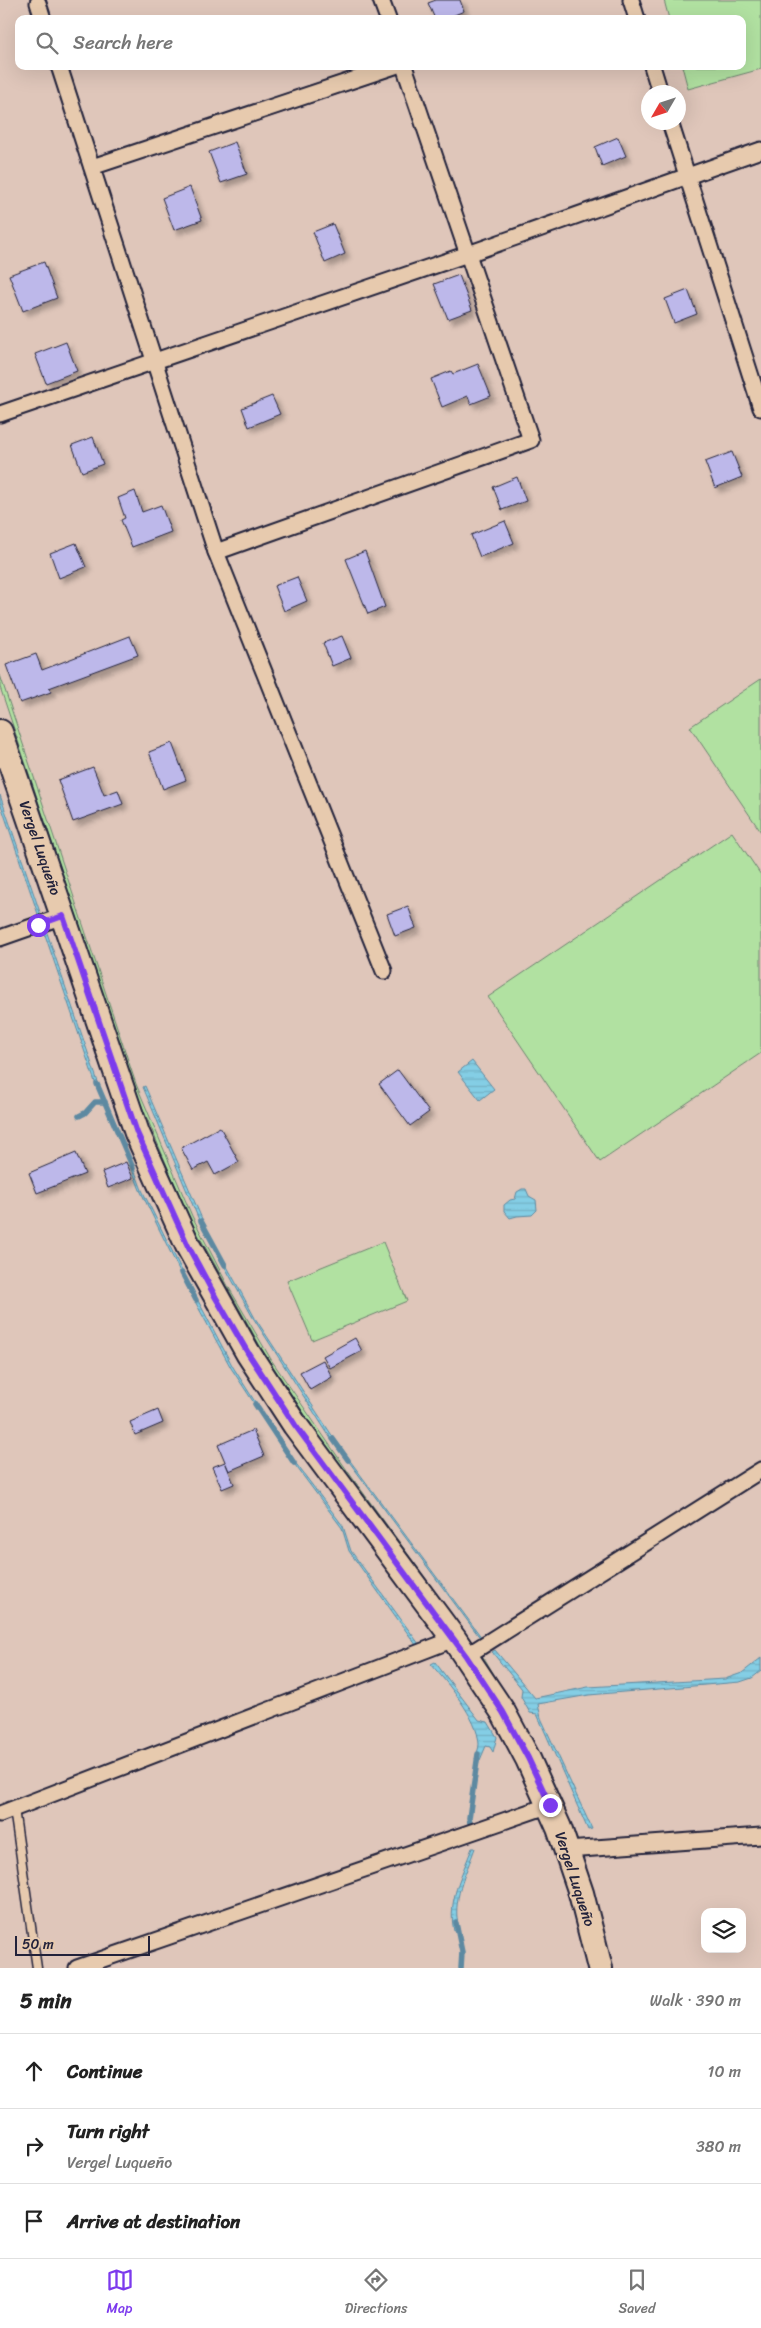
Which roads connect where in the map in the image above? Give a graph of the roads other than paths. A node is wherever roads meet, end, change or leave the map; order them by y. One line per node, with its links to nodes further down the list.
1 (381, 0): 5 (street)
2 (631, 0): 6 (street)
3 (38, 3): 4 (street)
4 (42, 15)
5 (387, 15)
6 (636, 15)
7 (60, 70): 14 (street)
8 (383, 70): 14 (street)
9 (405, 70): 16 (street)
10 (653, 70): 11 (street)
11 (658, 85)
12 (672, 130): 15 (street)
13 (761, 150): 15 (street)
14 (92, 167): 17 (street)
15 (687, 177): 16 (street); 18 (street)
16 (468, 254): 17 (street); 20 (street)
17 (155, 361): 19 (street); 20 (street)
18 (761, 408)
19 (0, 414)
20 (216, 552): 24 (street)
21 (0, 732): 22 (main road, Vergel Luqueño)
22 (49, 921): 23 (street); 26 (main road, Vergel Luqueño)
23 (0, 938)
24 (384, 971)
25 (761, 1470): 26 (street)
26 (460, 1648): 27 (main road, Vergel Luqueño); 28 (street)
27 (550, 1805): 30 (main road, Vergel Luqueño); 32 (street)
28 (7, 1811): 31 (lane)
29 (761, 1836): 30 (street)
30 (567, 1850): 33 (main road, Vergel Luqueño)
31 (37, 1968)
32 (77, 1968)
33 (600, 1968)

